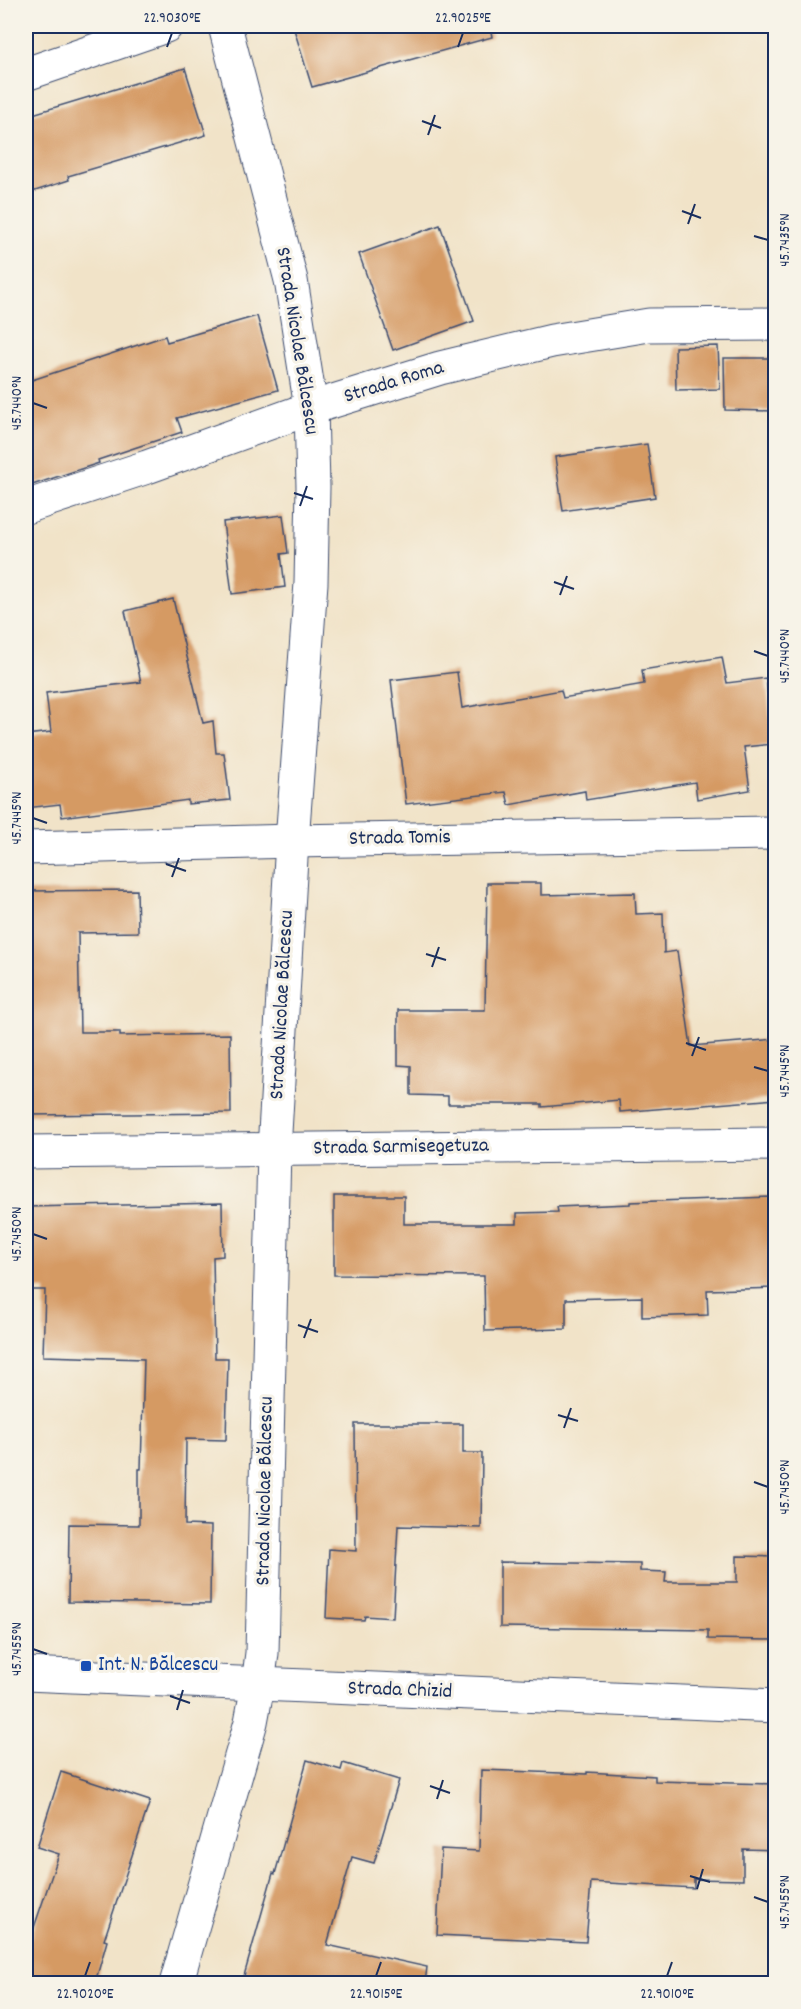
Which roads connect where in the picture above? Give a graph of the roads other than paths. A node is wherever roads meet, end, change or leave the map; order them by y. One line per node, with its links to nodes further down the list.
1 (166, 26): 3 (street)
2 (225, 26): 5 (street, Strada Nicolae Bălcescu)
3 (26, 74)
4 (776, 324): 5 (street, Strada Roma)
5 (311, 408): 6 (street, Strada Roma); 8 (street, Strada Nicolae Bălcescu)
6 (26, 507)
7 (776, 833): 8 (street, Strada Tomis)
8 (292, 841): 9 (street, Strada Tomis); 11 (street, Strada Nicolae Bălcescu)
9 (26, 848)
10 (776, 1144): 11 (street, Strada Sarmisegetuza)
11 (274, 1150): 12 (street, Strada Sarmisegetuza); 14 (street, Strada Nicolae Bălcescu)
12 (26, 1152)
13 (26, 1674): 14 (street, Strada Chizid)
14 (258, 1685): 15 (street, Strada Chizid); 16 (street, Strada Nicolae Bălcescu)
15 (776, 1706)
16 (176, 1983)

